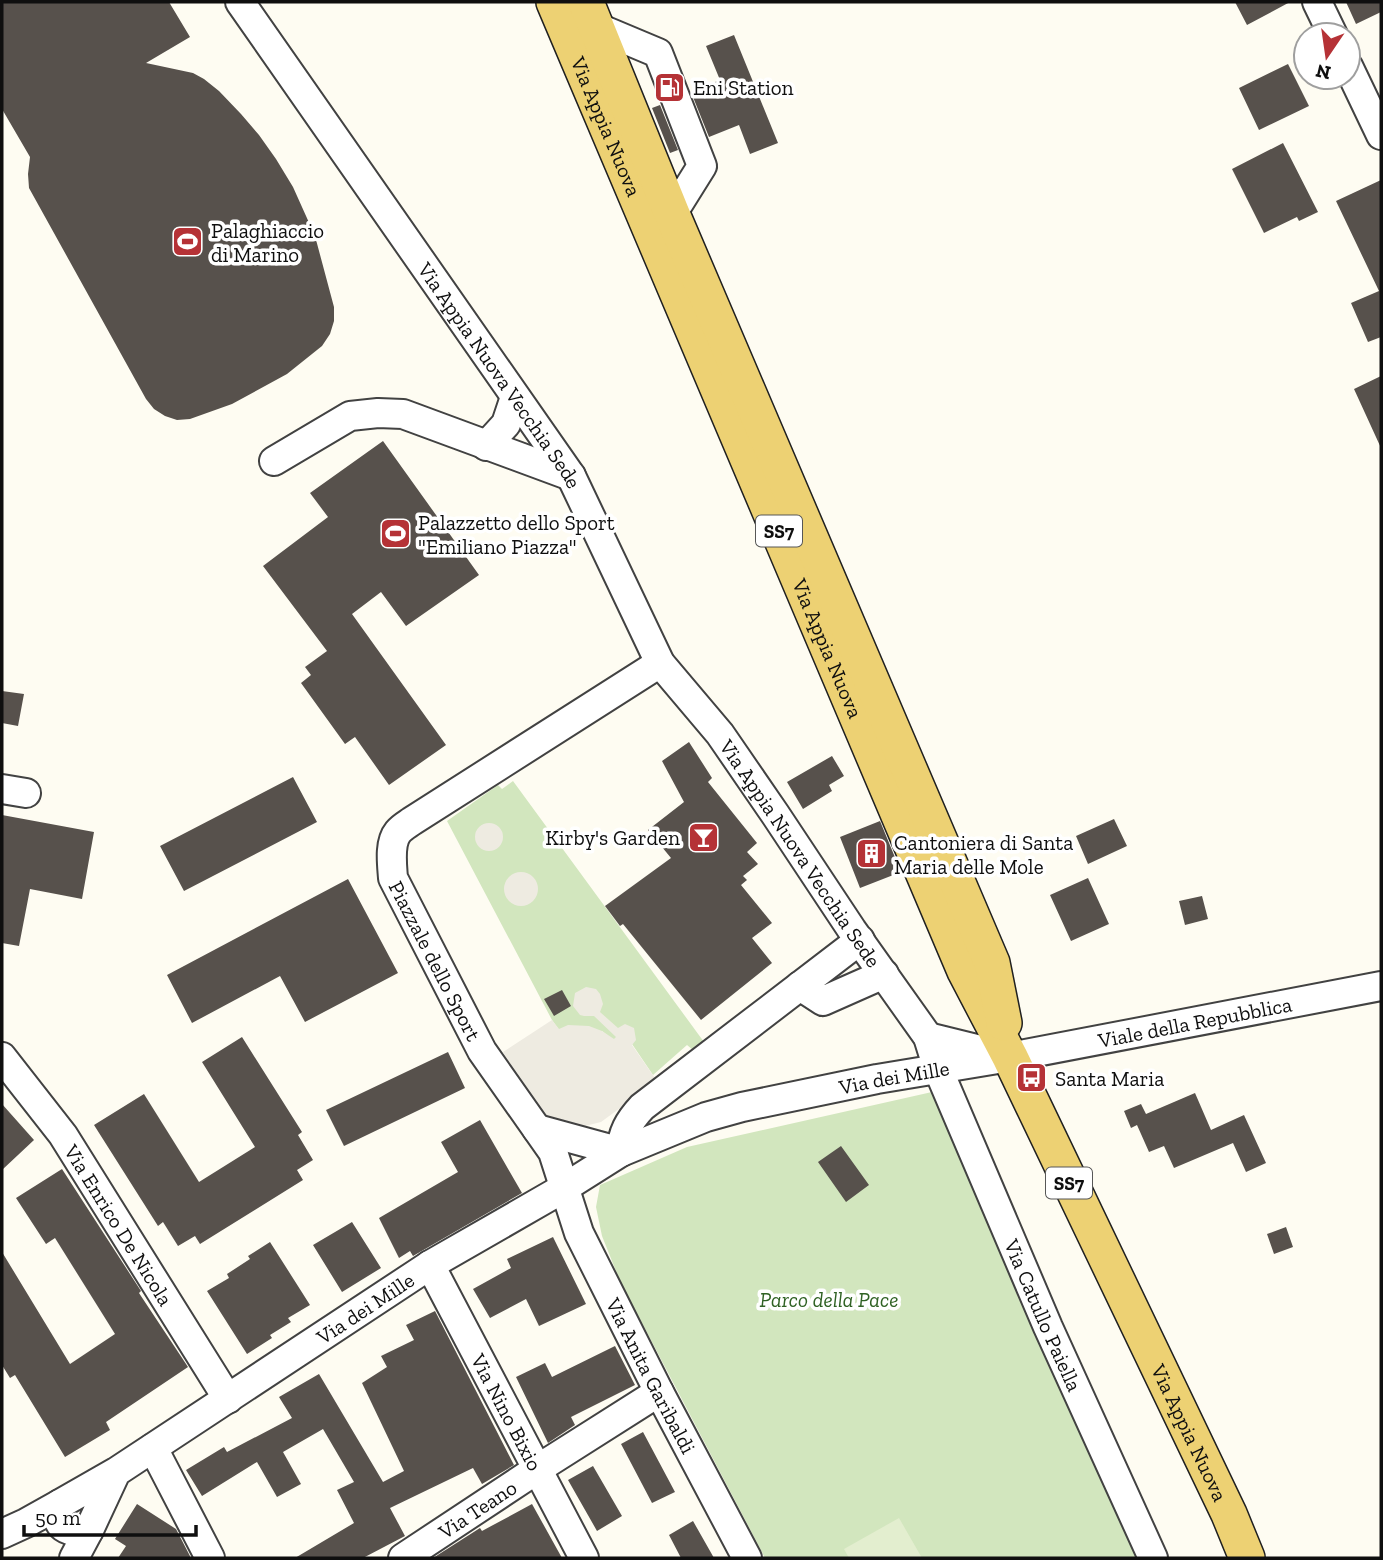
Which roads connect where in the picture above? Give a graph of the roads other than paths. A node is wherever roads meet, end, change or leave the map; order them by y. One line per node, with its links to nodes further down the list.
1 (240, 2): 9 (street, Via Appia Nuova Vecchia Sede)
2 (554, 2): 20 (main road, Via Appia Nuova / SS7)
3 (1317, 2): 5 (street)
4 (591, 14): 8 (main road, Via Appia Nuova / SS7); 8 (street)
5 (1326, 21)
6 (1360, 91): 7 (street)
7 (1381, 135)
8 (672, 214): 20 (main road, Via Appia Nuova / SS7)
9 (515, 397): 10 (street); 12 (street, Via Appia Nuova Vecchia Sede)
10 (486, 446): 11 (street); 12 (street)
11 (274, 461)
12 (571, 476): 13 (street, Via Appia Nuova Vecchia Sede)
13 (660, 663): 14 (street, Via Appia Nuova Vecchia Sede); 22 (street, Piazzale dello Sport)
14 (860, 940): 15 (street, Via Appia Nuova Vecchia Sede); 16 (street)
15 (884, 974): 16 (street); 18 (street, Via Appia Nuova Vecchia Sede)
16 (800, 985): 23 (street)
17 (1381, 986): 20 (street, Viale della Repubblica)
18 (928, 1037): 20 (street); 21 (street, Via Appia Nuova Vecchia Sede)
19 (2, 1057): 28 (street, Via Enrico De Nicola)
20 (1010, 1058): 21 (street, Via dei Mille); 26 (main road, Via Appia Nuova / SS7)
21 (938, 1069): 23 (street, Via dei Mille); 39 (street, Via Catullo Paiella)
22 (537, 1129): 23 (street); 24 (street, Piazzale dello Sport)
23 (621, 1152): 24 (street, Via dei Mille)
24 (564, 1188): 25 (street, Via dei Mille); 27 (street, Via Anita Garibaldi)
25 (430, 1265): 28 (street, Via dei Mille); 30 (street, Via Nino Bixio)
26 (1129, 1309): 40 (main road, Via Appia Nuova / SS7); 41 (main road, Via Appia Nuova / SS7)
27 (659, 1392): 30 (street, Via Teano); 38 (street, Via Anita Garibaldi)
28 (228, 1399): 29 (street, Via dei Mille)
29 (153, 1448): 31 (street, Via dei Mille); 35 (street)
30 (536, 1470): 36 (street, Via Teano); 37 (street, Via Nino Bixio)
31 (116, 1472): 32 (street); 32 (street, Via dei Mille)
32 (71, 1520): 33 (street); 34 (street)
33 (14, 1528)
34 (74, 1558)
35 (210, 1558)
36 (403, 1558)
37 (584, 1558)
38 (747, 1558)
39 (1153, 1558)
40 (1221, 1558)
41 (1247, 1558)

